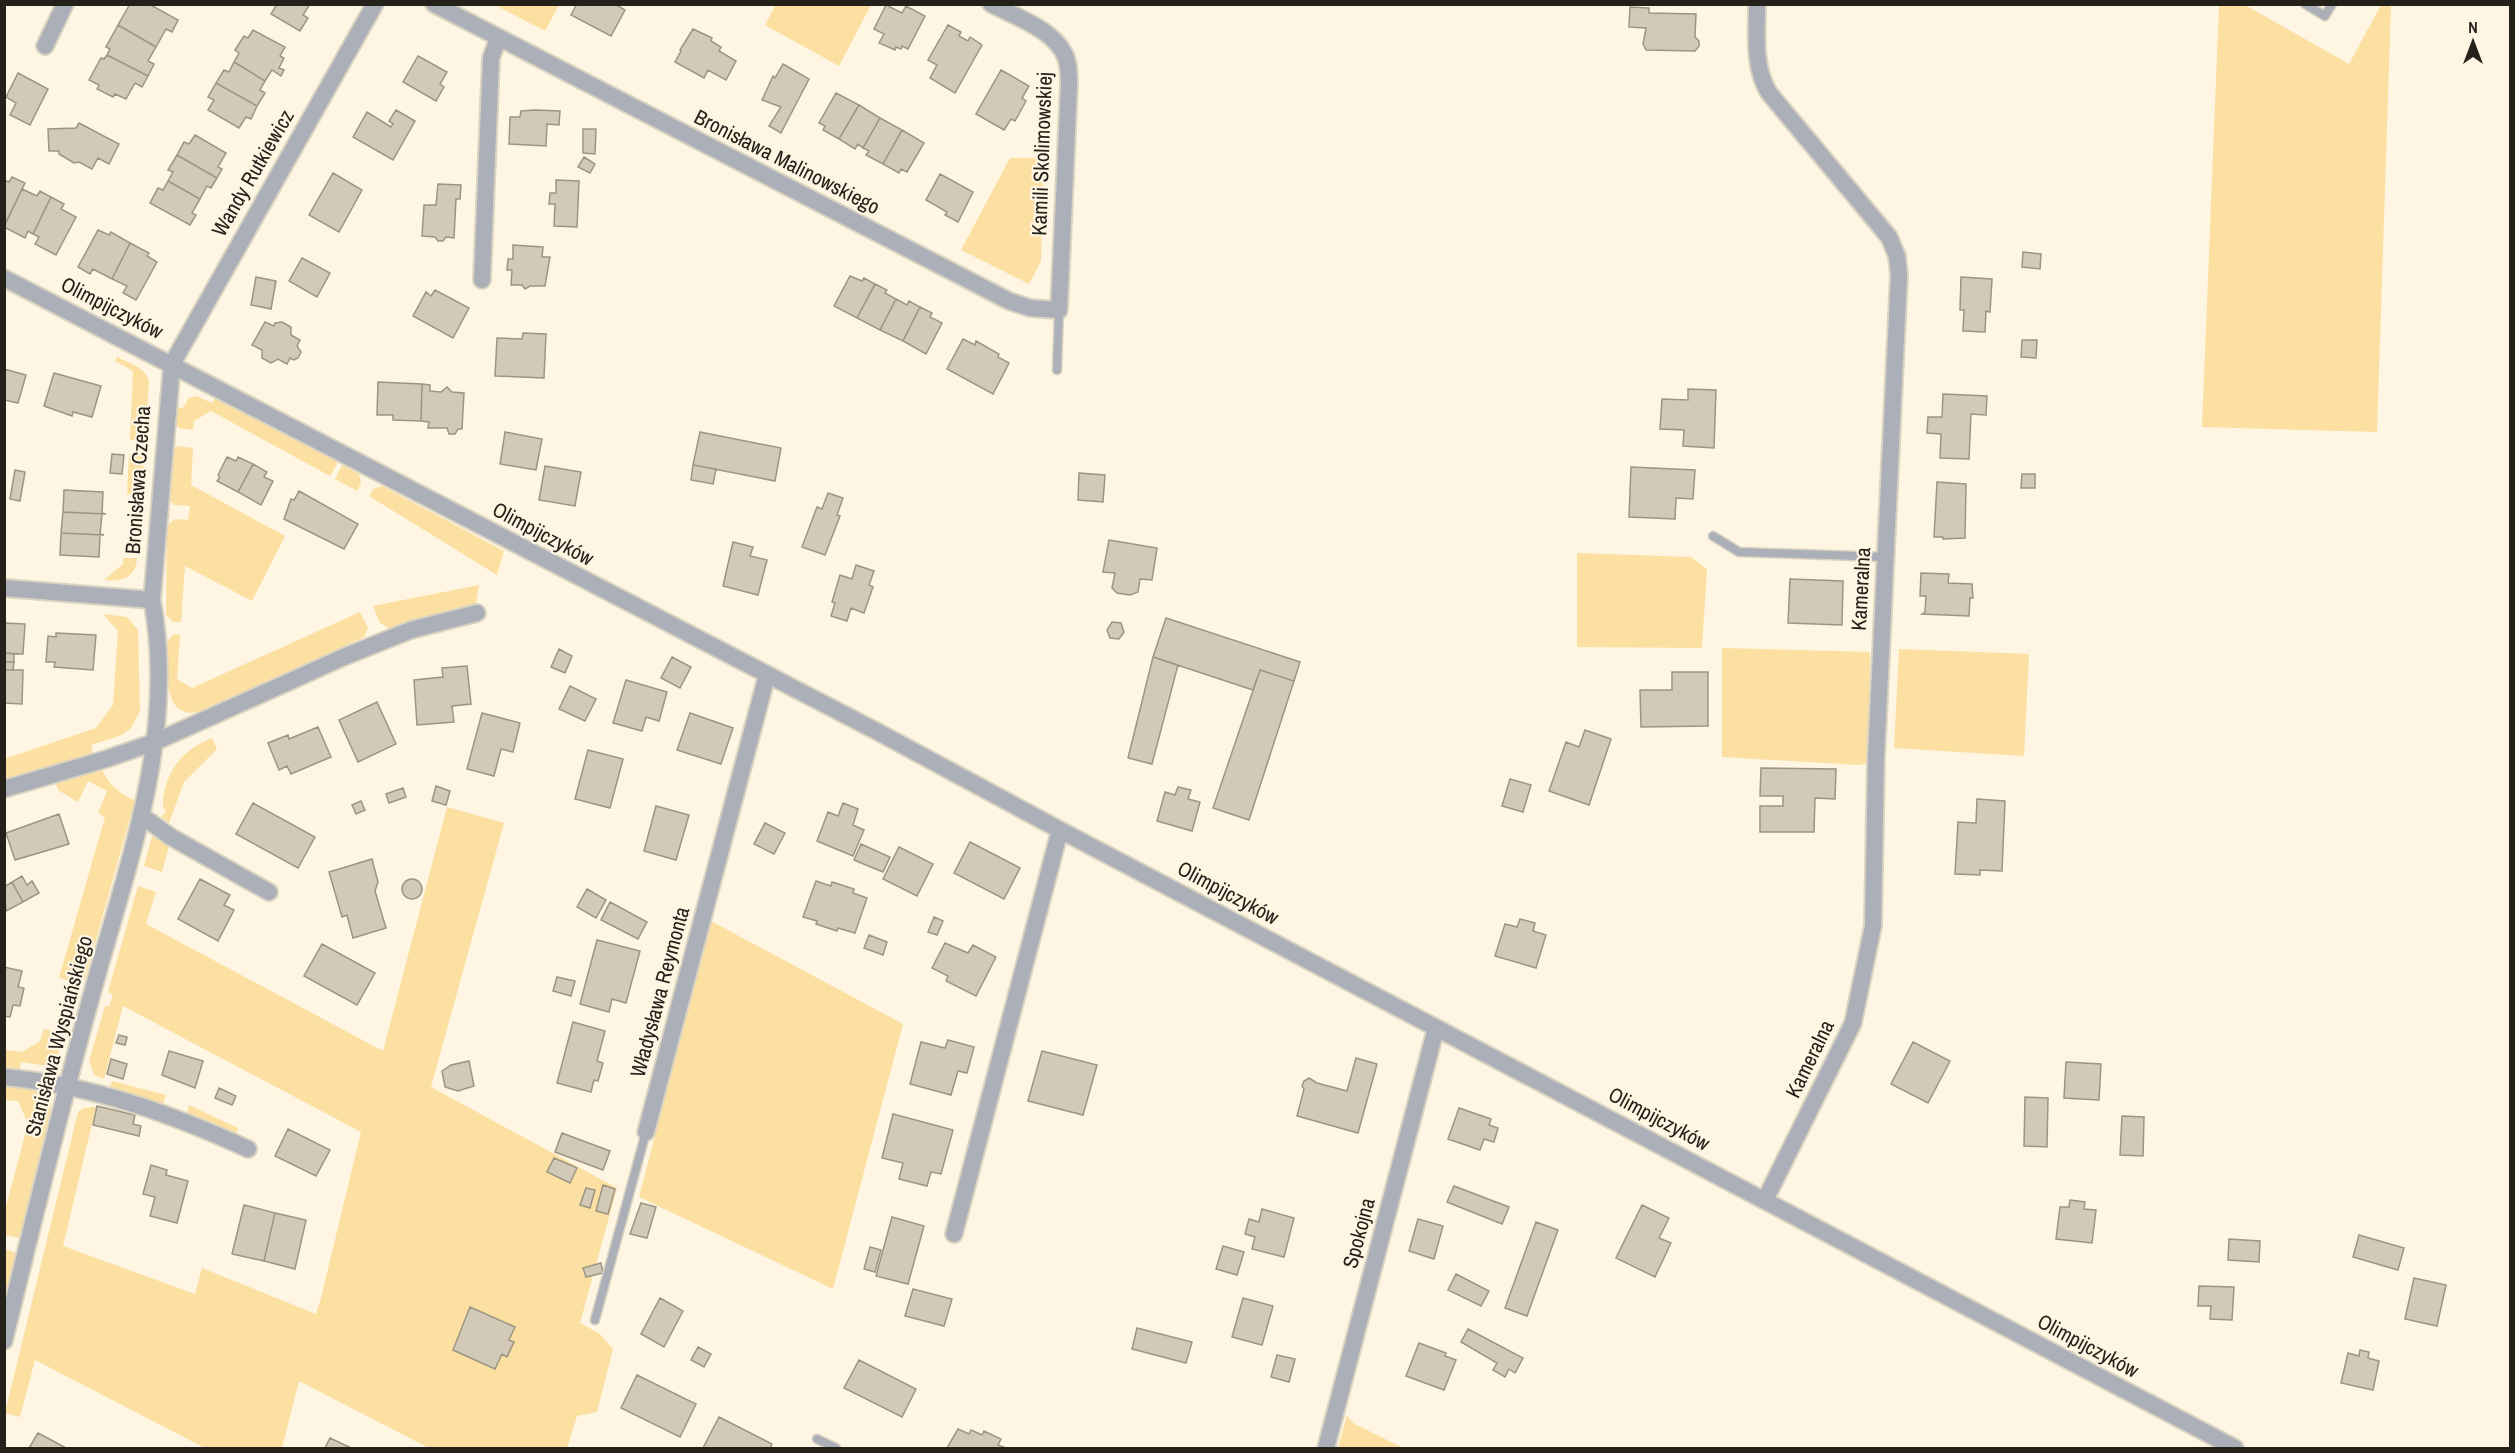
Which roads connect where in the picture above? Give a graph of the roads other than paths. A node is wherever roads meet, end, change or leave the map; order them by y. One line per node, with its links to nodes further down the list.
1 (65, 4): 9 (street)
2 (375, 4): 13 (street, Wandy Rutkiewicz)
3 (434, 4): 8 (street, Bronisława Malinowskiego)
4 (992, 4): 12 (street, Kamili Skolimowskiej)
5 (1757, 4): 16 (street, Kameralna)
6 (2305, 4): 7 (lane)
7 (2332, 4)
8 (498, 39): 11 (street); 12 (street, Bronisława Malinowskiego)
9 (45, 46)
10 (4, 278): 13 (street, Olimpijczyków)
11 (483, 280)
12 (1059, 310): 14 (lane)
13 (172, 364): 18 (street, Bronisława Czecha); 20 (street, Olimpijczyków)
14 (1057, 370)
15 (1713, 536): 16 (lane)
16 (1885, 557): 31 (street, Kameralna)
17 (4, 588): 18 (street)
18 (152, 600): 21 (street, Bronisława Czecha)
19 (477, 613): 21 (street)
20 (767, 675): 24 (street, Olimpijczyków); 29 (street, Władysława Reymonta)
21 (155, 742): 22 (street); 23 (street, Stanisława Wyspiańskiego)
22 (4, 789)
23 (142, 816): 25 (street); 28 (street, Stanisława Wyspiańskiego)
24 (1060, 830): 26 (street, Olimpijczyków); 32 (street)
25 (269, 892)
26 (1436, 1028): 31 (street, Olimpijczyków); 37 (street, Spokojna)
27 (4, 1077): 28 (street)
28 (68, 1087): 30 (street); 34 (street, Stanisława Wyspiańskiego)
29 (646, 1132): 33 (lane, Władysława Reymonta)
30 (248, 1149)
31 (1765, 1200): 38 (street, Olimpijczyków)
32 (954, 1234)
33 (595, 1320)
34 (4, 1341)
35 (817, 1439): 36 (lane)
36 (836, 1449)
37 (1326, 1449)
38 (2235, 1449)

